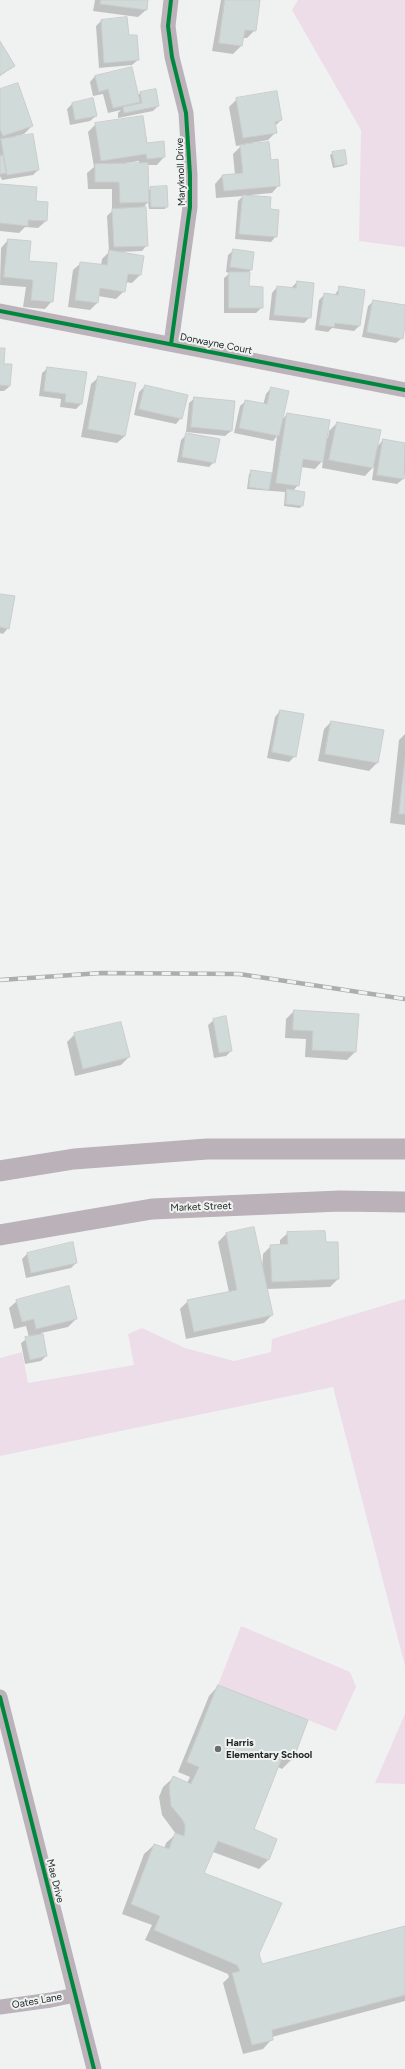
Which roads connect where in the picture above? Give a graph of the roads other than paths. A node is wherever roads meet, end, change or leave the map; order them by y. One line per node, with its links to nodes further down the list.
1 (171, 0): 3 (street, Maryknoll Drive)
2 (0, 311): 3 (street, Dorwayne Court)
3 (171, 344): 4 (street, Dorwayne Court)
4 (405, 390)
5 (405, 1149): 6 (main road)
6 (0, 1171)
7 (405, 1202): 8 (main road, Market Street)
8 (0, 1235)
9 (0, 1696): 10 (street, Mae Drive)
10 (75, 1995): 11 (street, Oates Lane); 12 (street, Mae Drive)
11 (0, 2007)
12 (94, 2069)

